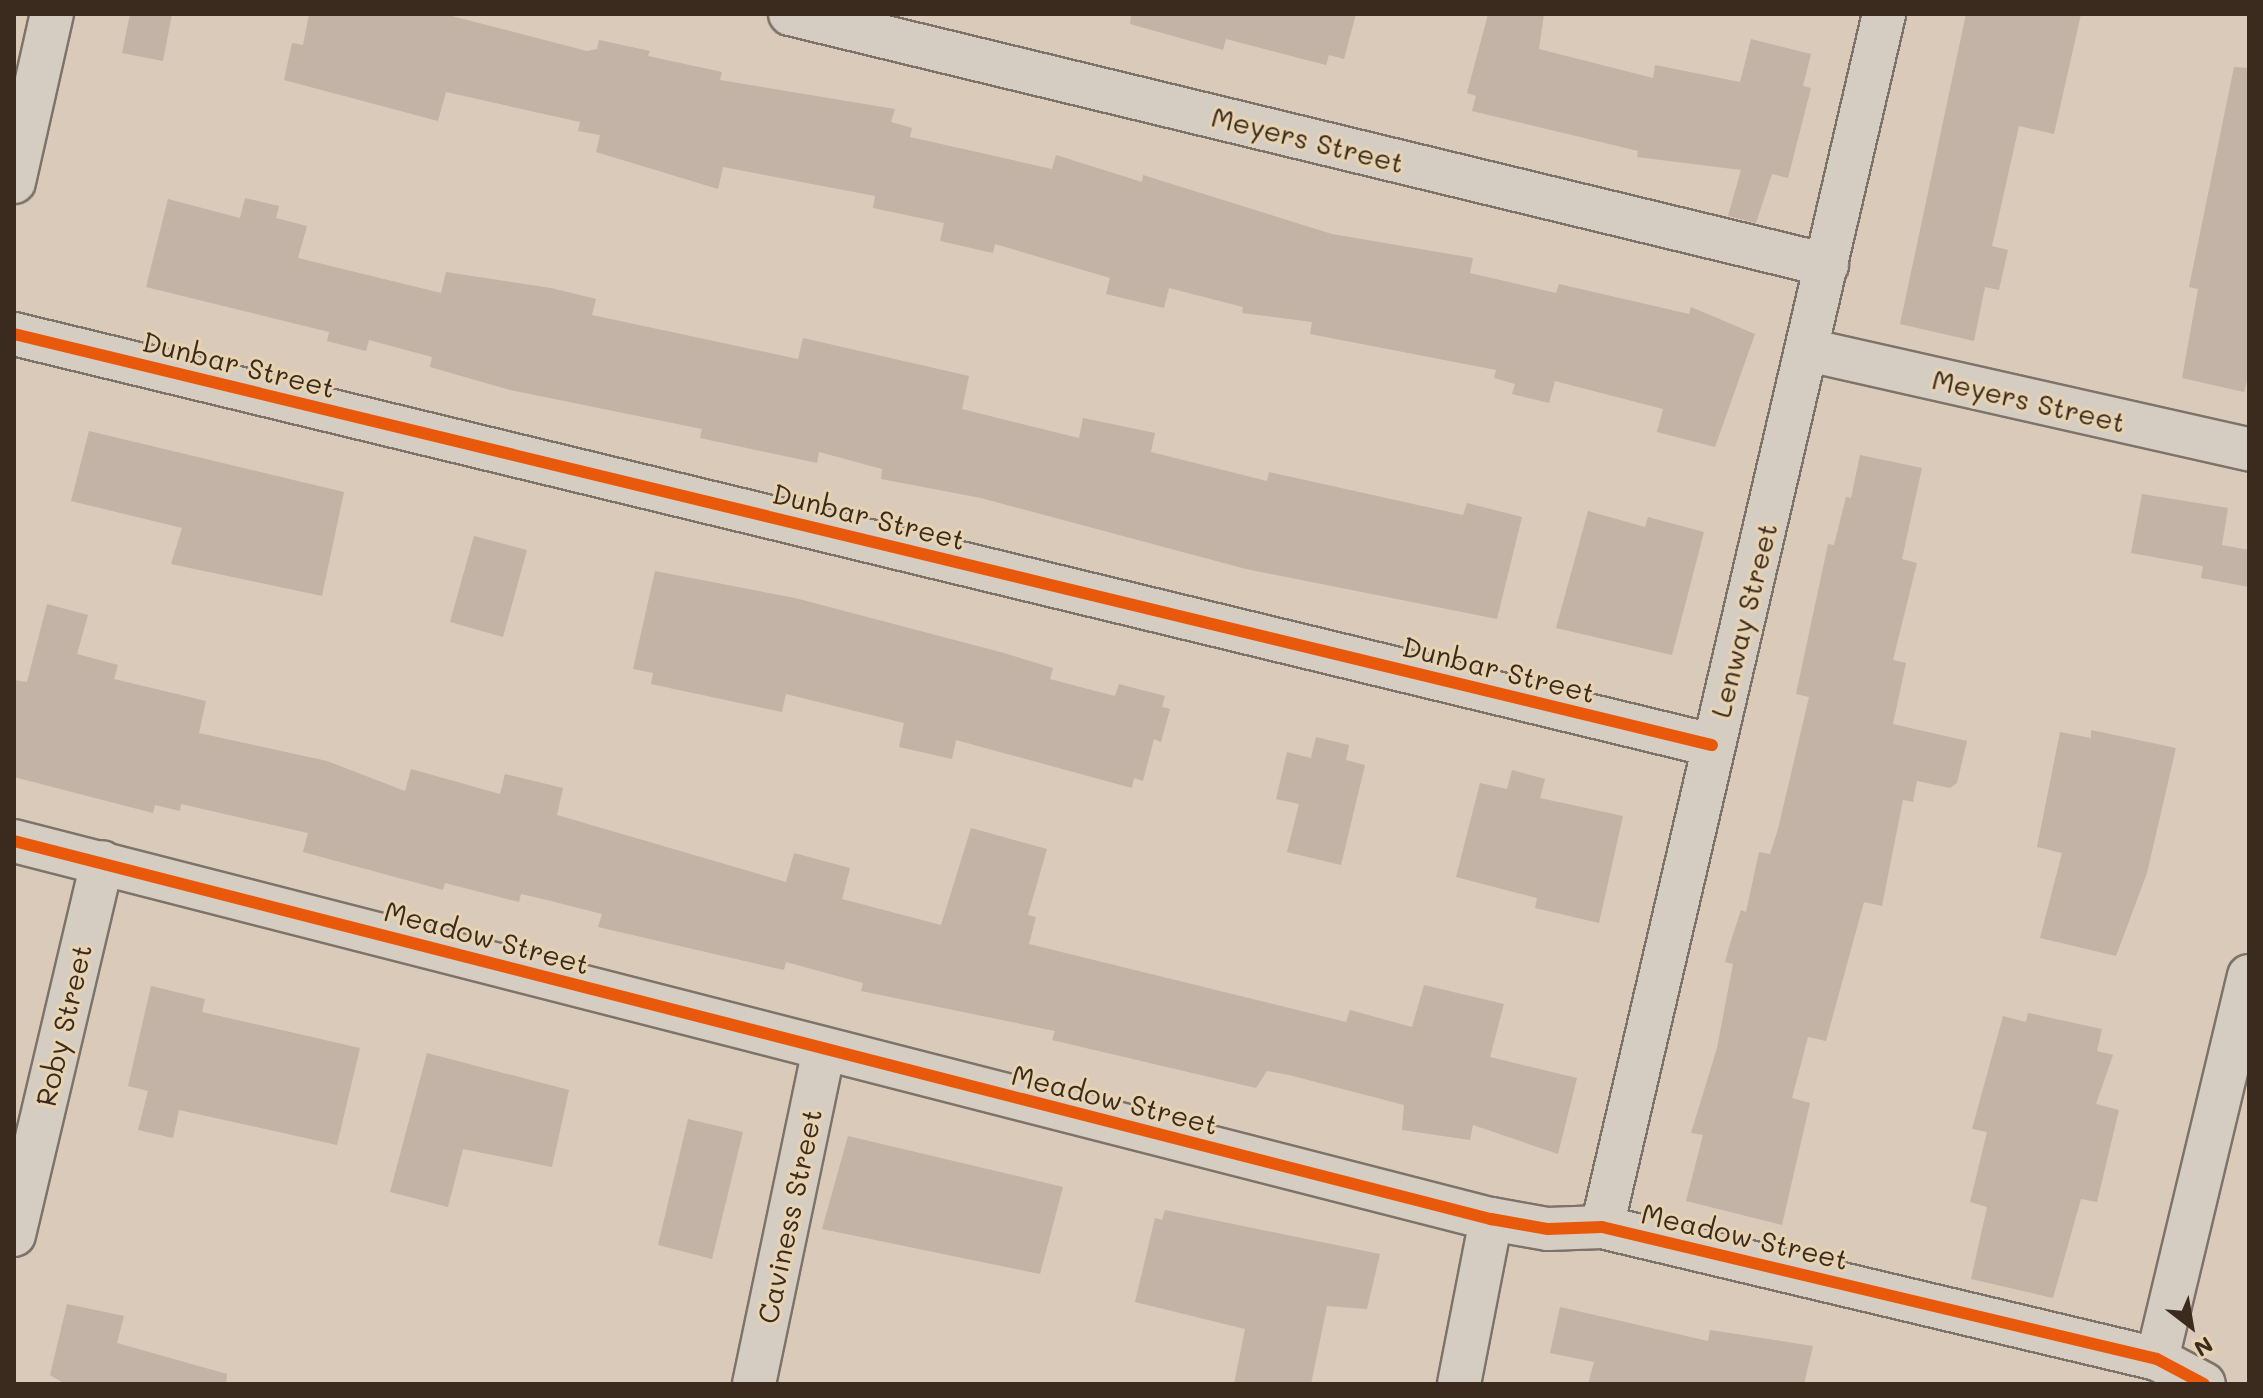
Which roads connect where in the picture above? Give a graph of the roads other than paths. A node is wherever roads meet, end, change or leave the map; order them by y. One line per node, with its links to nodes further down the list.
1 (52, 14): 4 (street)
2 (790, 14): 5 (street, Meyers Street)
3 (1884, 14): 5 (street, Lenway Street)
4 (14, 182)
5 (1827, 265): 7 (street, Lenway Street)
6 (14, 334): 9 (street, Dunbar Street)
7 (1808, 350): 8 (street, Meyers Street); 9 (street, Lenway Street)
8 (2249, 449)
9 (1712, 745): 15 (street, Lenway Street)
10 (14, 841): 11 (street, Meadow Street)
11 (102, 862): 13 (street, Meadow Street); 16 (street, Roby Street)
12 (2249, 976): 17 (street)
13 (824, 1049): 14 (street, Meadow Street); 18 (street, Caviness Street)
14 (1491, 1219): 15 (street, Meadow Street); 19 (street)
15 (1602, 1227): 17 (street, Meadow Street)
16 (14, 1235)
17 (2157, 1359): 20 (street, Meadow Street)
18 (754, 1384)
19 (1459, 1384)
20 (2204, 1384)

